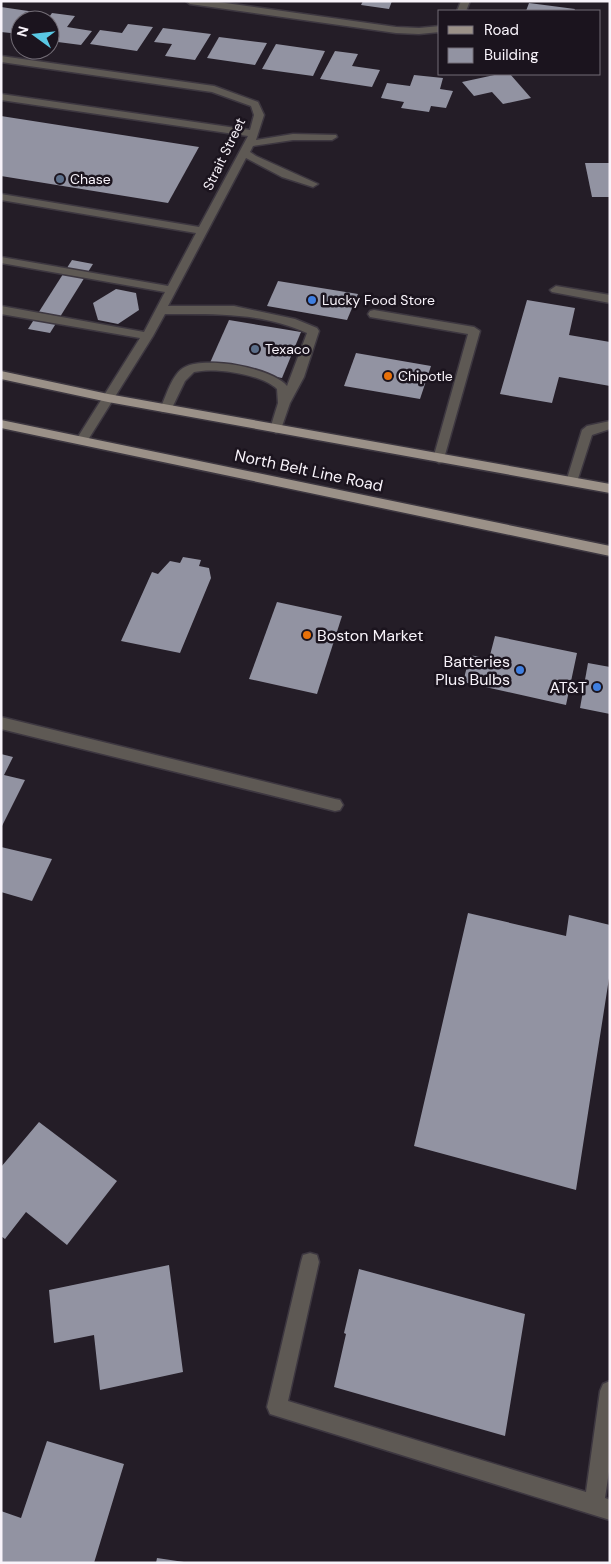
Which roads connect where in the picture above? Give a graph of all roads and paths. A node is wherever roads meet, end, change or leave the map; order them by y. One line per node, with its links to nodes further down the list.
1 (190, 1): 2 (street)
2 (438, 29)
3 (1, 58): 5 (street, Strait Street)
4 (1, 97): 5 (street)
5 (254, 134): 7 (street, Strait Street)
6 (332, 137): 7 (street)
7 (246, 148): 8 (street); 10 (street, Strait Street)
8 (313, 184)
9 (1, 197): 10 (street)
10 (202, 231): 12 (street, Strait Street)
11 (1, 260): 12 (street)
12 (171, 290): 16 (street, Strait Street)
13 (556, 290): 14 (street)
14 (610, 299)
15 (1, 310): 18 (street)
16 (161, 310): 18 (street, Strait Street); 21 (street)
17 (374, 314): 27 (street)
18 (146, 336): 20 (street, Strait Street)
19 (1, 376): 20 (main road, North Belt Line Road)
20 (108, 398): 22 (main road, North Belt Line Road); 26 (street, Strait Street)
21 (284, 403): 22 (street); 25 (street)
22 (166, 409): 25 (main road, North Belt Line Road)
23 (1, 424): 26 (main road, North Belt Line Road)
24 (610, 425): 28 (street)
25 (276, 429): 27 (main road, North Belt Line Road)
26 (82, 440): 30 (main road, North Belt Line Road)
27 (439, 459): 28 (main road, North Belt Line Road)
28 (572, 482): 29 (main road, North Belt Line Road)
29 (610, 489)
30 (610, 551)
31 (1, 724): 32 (street)
32 (335, 805)
33 (310, 1262): 35 (street)
34 (610, 1391): 35 (street)
35 (602, 1508)

